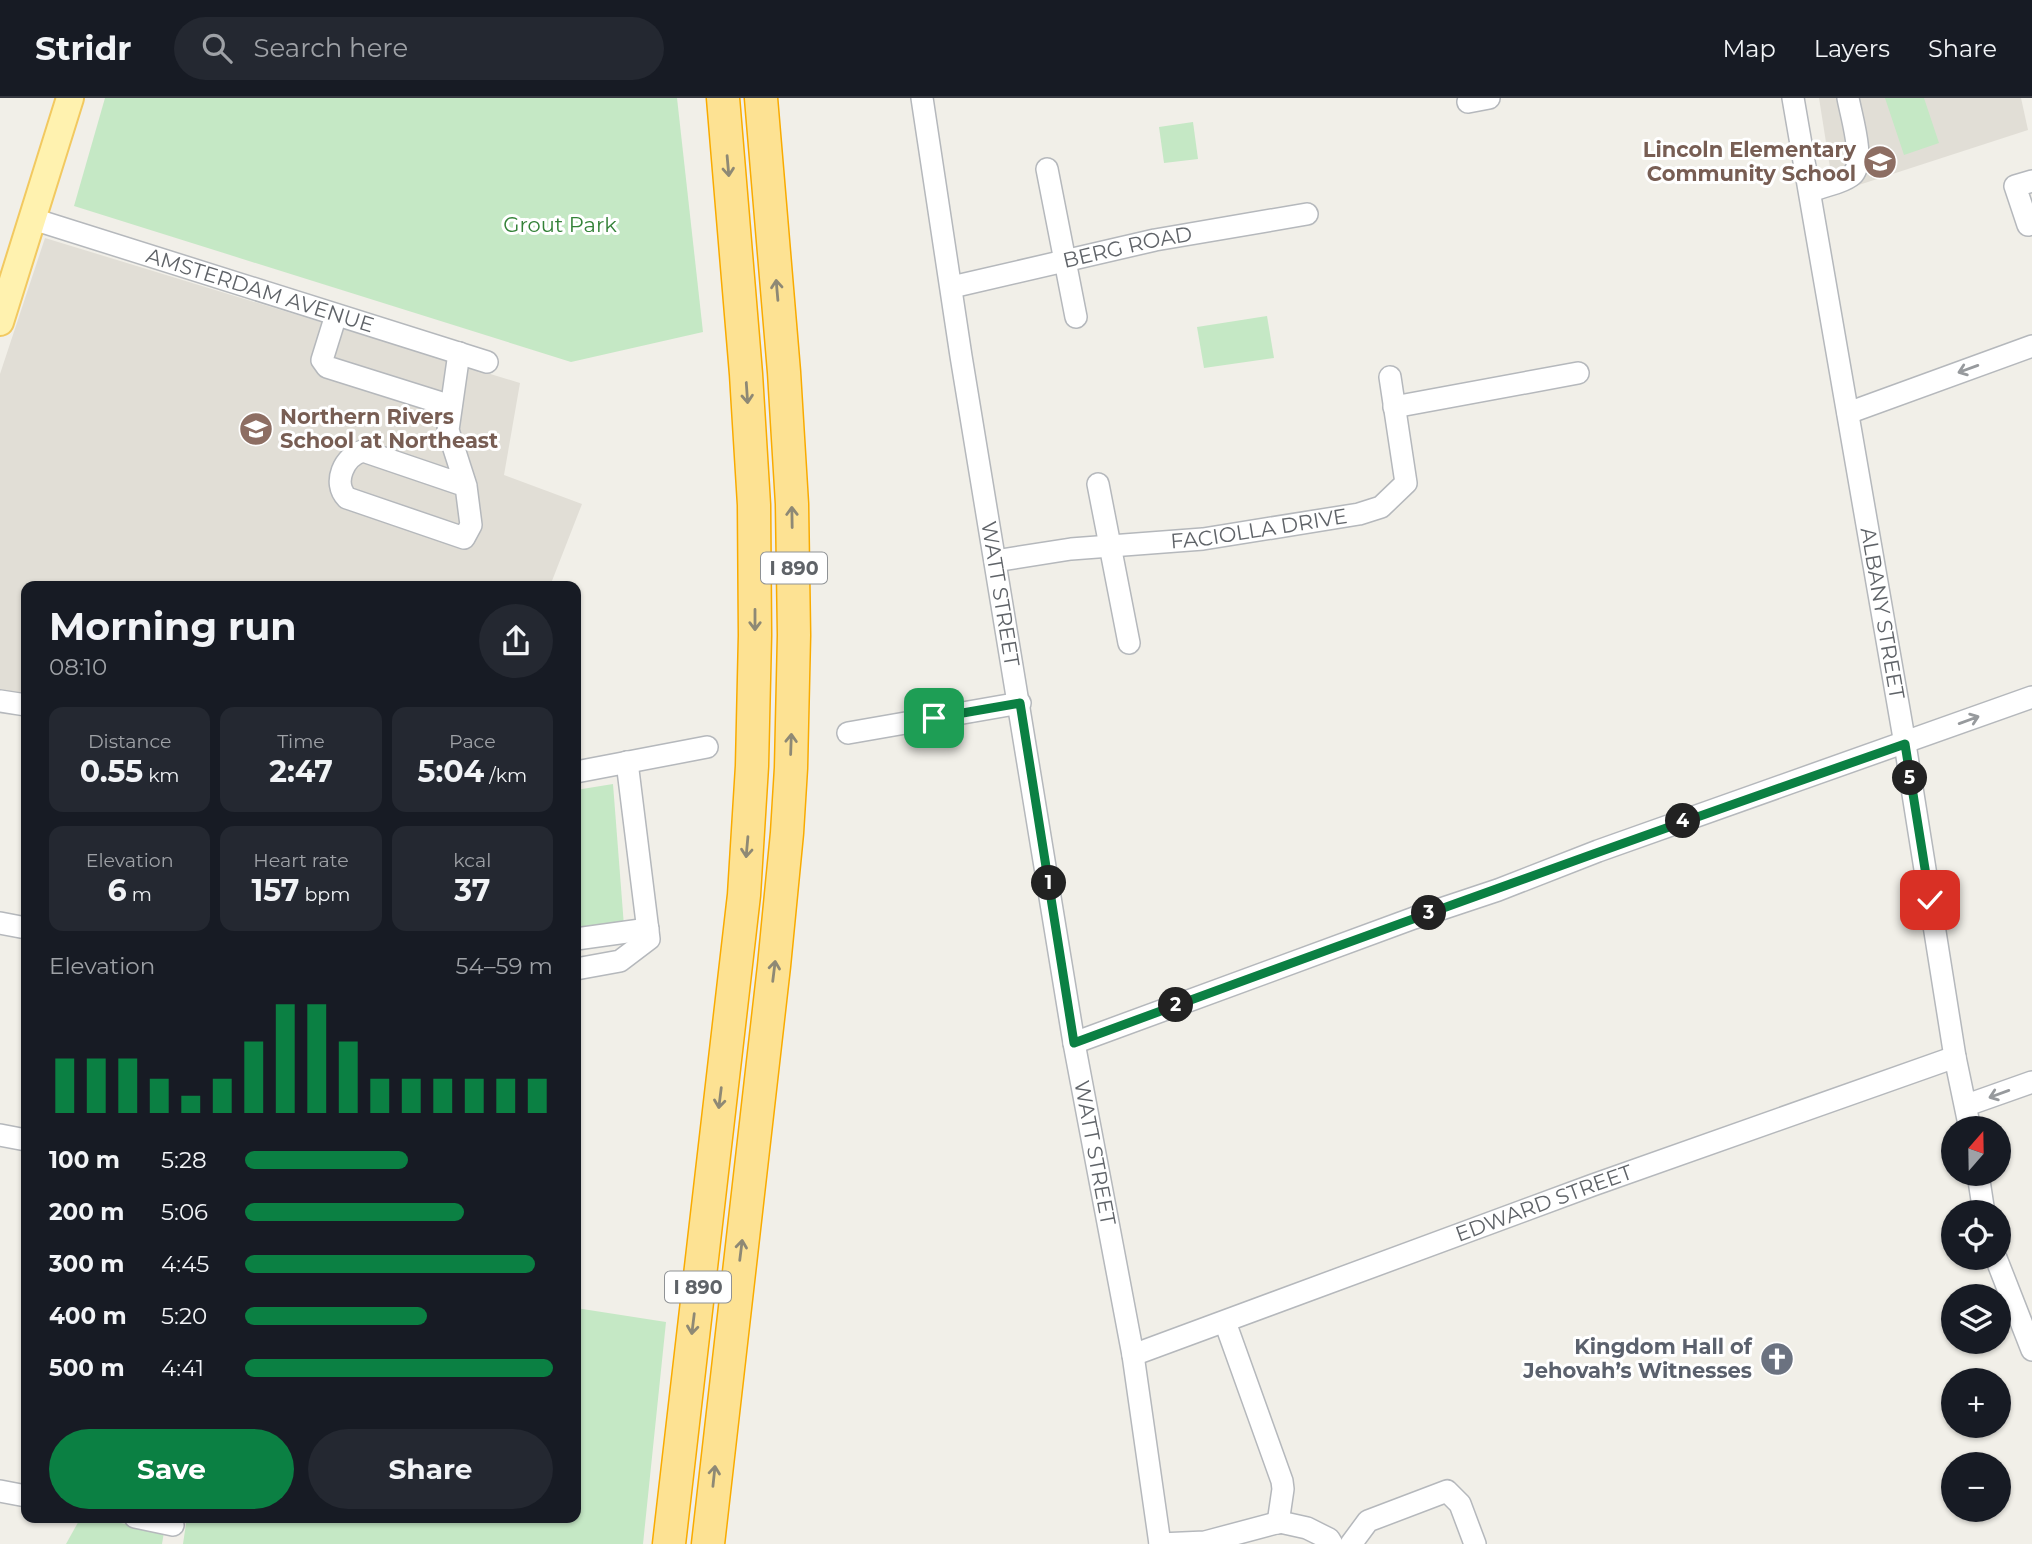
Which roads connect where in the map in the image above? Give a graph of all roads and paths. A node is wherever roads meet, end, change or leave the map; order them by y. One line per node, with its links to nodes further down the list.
1 (70, 98): 13 (main road)
2 (723, 98): 63 (highway, I 890, one-way to 63)
3 (761, 98): 64 (highway, I 890, one-way to 3)
4 (922, 98): 16 (street, WATT STREET)
5 (1489, 98): 8 (street)
6 (1793, 98): 11 (street, ALBANY STREET)
7 (1848, 98): 11 (street)
8 (1468, 102)
9 (1047, 169): 15 (street)
10 (2032, 181): 14 (street)
11 (1810, 191): 27 (street, ALBANY STREET)
12 (1307, 214): 15 (street, BERG ROAD)
13 (33, 219): 17 (main road); 18 (street, AMSTERDAM AVENUE)
14 (2032, 223)
15 (1063, 261): 16 (street, BERG ROAD); 19 (street)
16 (952, 287): 31 (street, WATT STREET)
17 (2, 311)
18 (336, 315): 21 (street, AMSTERDAM AVENUE); 25 (street)
19 (1076, 317)
20 (2032, 346): 27 (street, one-way to 27)
21 (459, 354): 22 (street, AMSTERDAM AVENUE); 25 (street)
22 (487, 362)
23 (1578, 373): 26 (street)
24 (1390, 377): 26 (street, FACIOLLA DRIVE)
25 (451, 406): 29 (street)
26 (1394, 407): 30 (street, FACIOLLA DRIVE)
27 (1849, 413): 38 (street, ALBANY STREET)
28 (1098, 484): 30 (street)
29 (466, 486): 29 (street)
30 (1109, 546): 31 (street, FACIOLLA DRIVE); 32 (street)
31 (995, 561): 35 (street, WATT STREET)
32 (1129, 643)
33 (2032, 697): 38 (street, one-way to 33)
34 (0, 701): 36 (street)
35 (1020, 703): 37 (street); 47 (street, WATT STREET)
36 (21, 704)
37 (848, 733)
38 (1905, 744): 47 (street); 48 (street, ALBANY STREET)
39 (707, 747): 40 (street)
40 (627, 762): 41 (street); 44 (street)
41 (581, 771)
42 (0, 923): 43 (street)
43 (21, 927)
44 (648, 929): 45 (street); 46 (street)
45 (581, 938)
46 (581, 968)
47 (1074, 1043): 57 (street, WATT STREET)
48 (1955, 1057): 50 (street, ALBANY STREET); 55 (street, EDWARD STREET)
49 (2032, 1082): 50 (street, one-way to 50)
50 (1966, 1105): 51 (street, ALBANY STREET)
51 (1968, 1116)
52 (0, 1135): 53 (street)
53 (21, 1139)
54 (2001, 1270): 56 (street)
55 (1225, 1322): 57 (street, EDWARD STREET); 61 (street)
56 (2032, 1350)
57 (1133, 1355): 65 (street, WATT STREET)
58 (0, 1491): 59 (street)
59 (21, 1495)
60 (154, 1523): 62 (street)
61 (1278, 1523): 65 (street); 66 (street)
62 (172, 1529)
63 (669, 1544)
64 (708, 1544)
65 (1160, 1544)
66 (1332, 1544)
67 (1351, 1544): 68 (street)
68 (1475, 1544)

